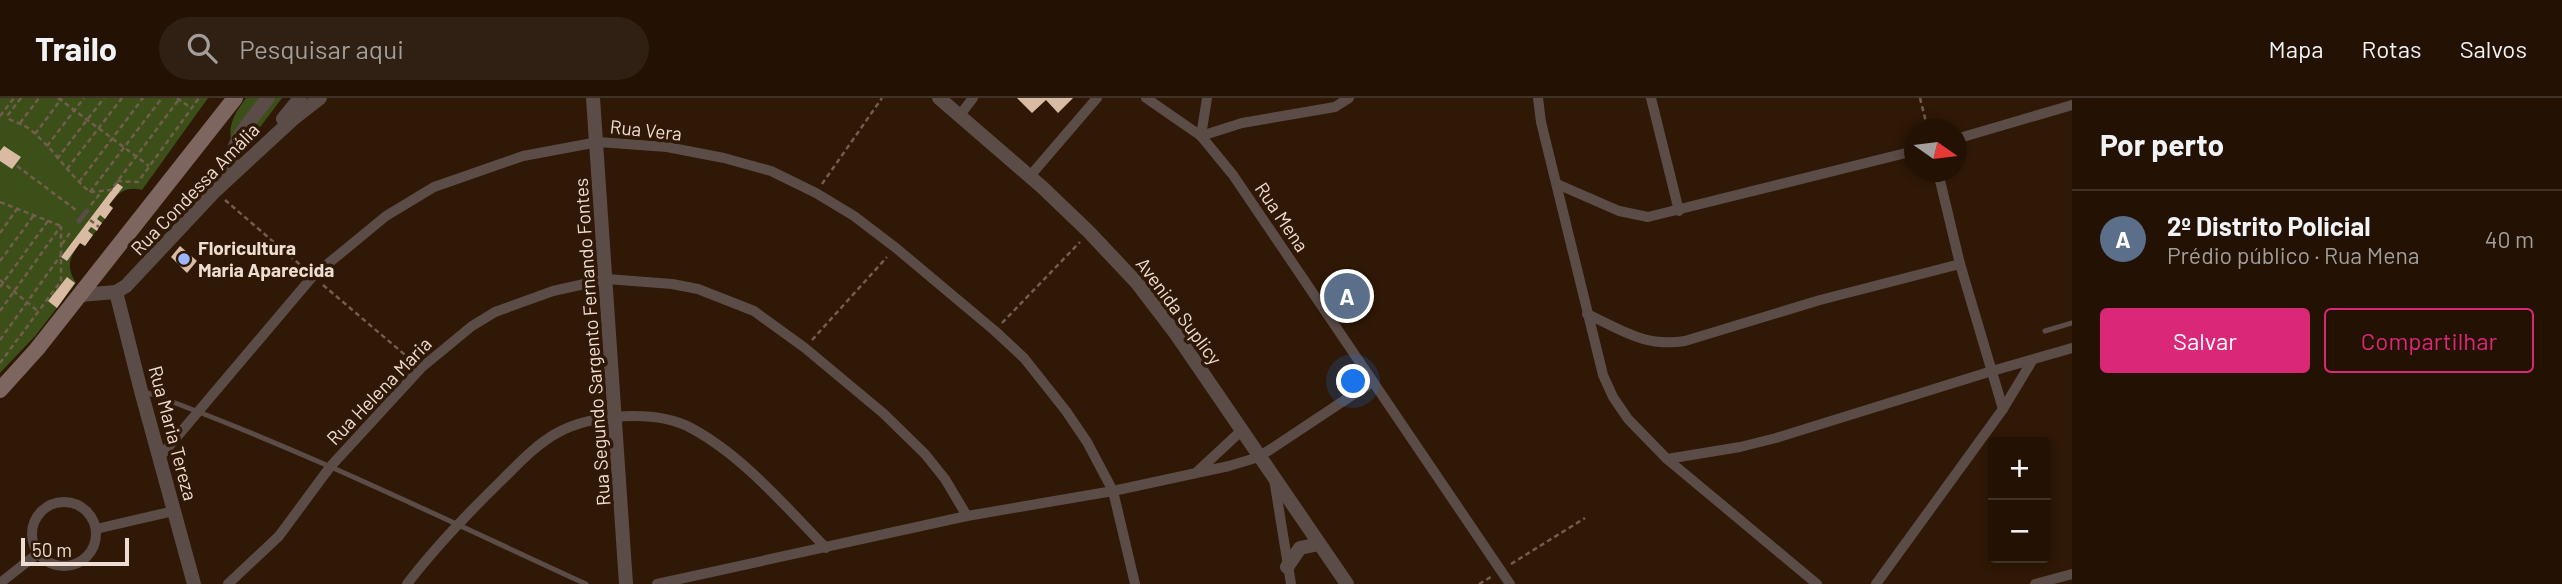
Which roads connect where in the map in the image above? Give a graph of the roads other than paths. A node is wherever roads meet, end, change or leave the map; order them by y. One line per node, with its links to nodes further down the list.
1 (235, 98): 29 (main road)
2 (268, 98): 21 (street)
3 (300, 98): 19 (street)
4 (320, 98): 19 (street, Rua Condessa Amália)
5 (593, 98): 18 (street, Rua Segundo Sargento Fernando Fontes)
6 (939, 98): 15 (street, Avenida Suplicy)
7 (973, 98): 15 (street)
8 (1097, 98): 22 (street)
9 (1146, 98): 16 (street, Rua Mena)
10 (1206, 98): 16 (street)
11 (1349, 98): 16 (street)
12 (1538, 98): 24 (street)
13 (1651, 98): 25 (street)
14 (2072, 105): 17 (street)
15 (960, 115): 22 (street, Avenida Suplicy)
16 (1202, 136): 36 (street, Rua Mena)
17 (1967, 136)
18 (598, 142): 27 (street, Rua Segundo Sargento Fernando Fontes); 40 (street, Rua Vera); 49 (street, Rua Vera)
19 (260, 147): 21 (street, Rua Condessa Amália)
20 (1904, 154): 25 (street)
21 (229, 177): 28 (street, Rua Condessa Amália)
22 (1030, 177): 42 (street, Avenida Suplicy)
23 (1940, 182): 26 (street)
24 (1557, 184): 25 (street); 30 (street)
25 (1679, 211)
26 (1960, 264): 30 (street); 35 (street)
27 (607, 279): 41 (street, Rua Segundo Sargento Fernando Fontes); 46 (street, Rua Helena Maria); 51 (street, Rua Helena Maria)
28 (116, 292): 29 (street); 38 (street, Rua Maria Tereza)
29 (80, 295): 37 (main road)
30 (1587, 314): 45 (street)
31 (2072, 323): 32 (lane)
32 (2045, 331)
33 (2072, 348): 34 (street)
34 (2032, 361): 35 (street); 39 (street)
35 (1992, 371): 39 (street); 45 (street)
36 (1372, 382): 43 (street); 69 (street, Rua Mena)
37 (0, 390)
38 (141, 390): 40 (lane); 44 (street, Rua Maria Tereza)
39 (2003, 409): 71 (street)
40 (199, 411): 44 (street, Rua Vera); 46 (lane)
41 (616, 416): 52 (street); 55 (street); 64 (street, Rua Segundo Sargento Fernando Fontes)
42 (1241, 431): 43 (street, Avenida Suplicy); 47 (street)
43 (1259, 457): 47 (street); 48 (street, Avenida Suplicy)
44 (159, 458): 50 (street, Rua Maria Tereza)
45 (1667, 459): 70 (street)
46 (330, 467): 52 (lane); 61 (street, Rua Helena Maria)
47 (1196, 473): 49 (street)
48 (1274, 479): 54 (street, Avenida Suplicy); 57 (street)
49 (1113, 491): 51 (street); 66 (street, Rua Vera)
50 (174, 511): 53 (street); 60 (street, Rua Maria Tereza)
51 (967, 516): 55 (street)
52 (457, 525): 62 (street); 63 (lane)
53 (96, 529): 56 (street); 56 (street)
54 (1319, 544): 57 (street); 68 (street, Avenida Suplicy)
55 (826, 548): 65 (street)
56 (37, 554): 59 (street)
57 (1287, 567): 67 (street)
58 (2072, 574): 72 (street)
59 (0, 583)
60 (194, 584)
61 (229, 584)
62 (407, 584)
63 (586, 584)
64 (626, 584)
65 (657, 584)
66 (1135, 584)
67 (1291, 584)
68 (1346, 584)
69 (1510, 584)
70 (1816, 584)
71 (1875, 584)
72 (2035, 584)

